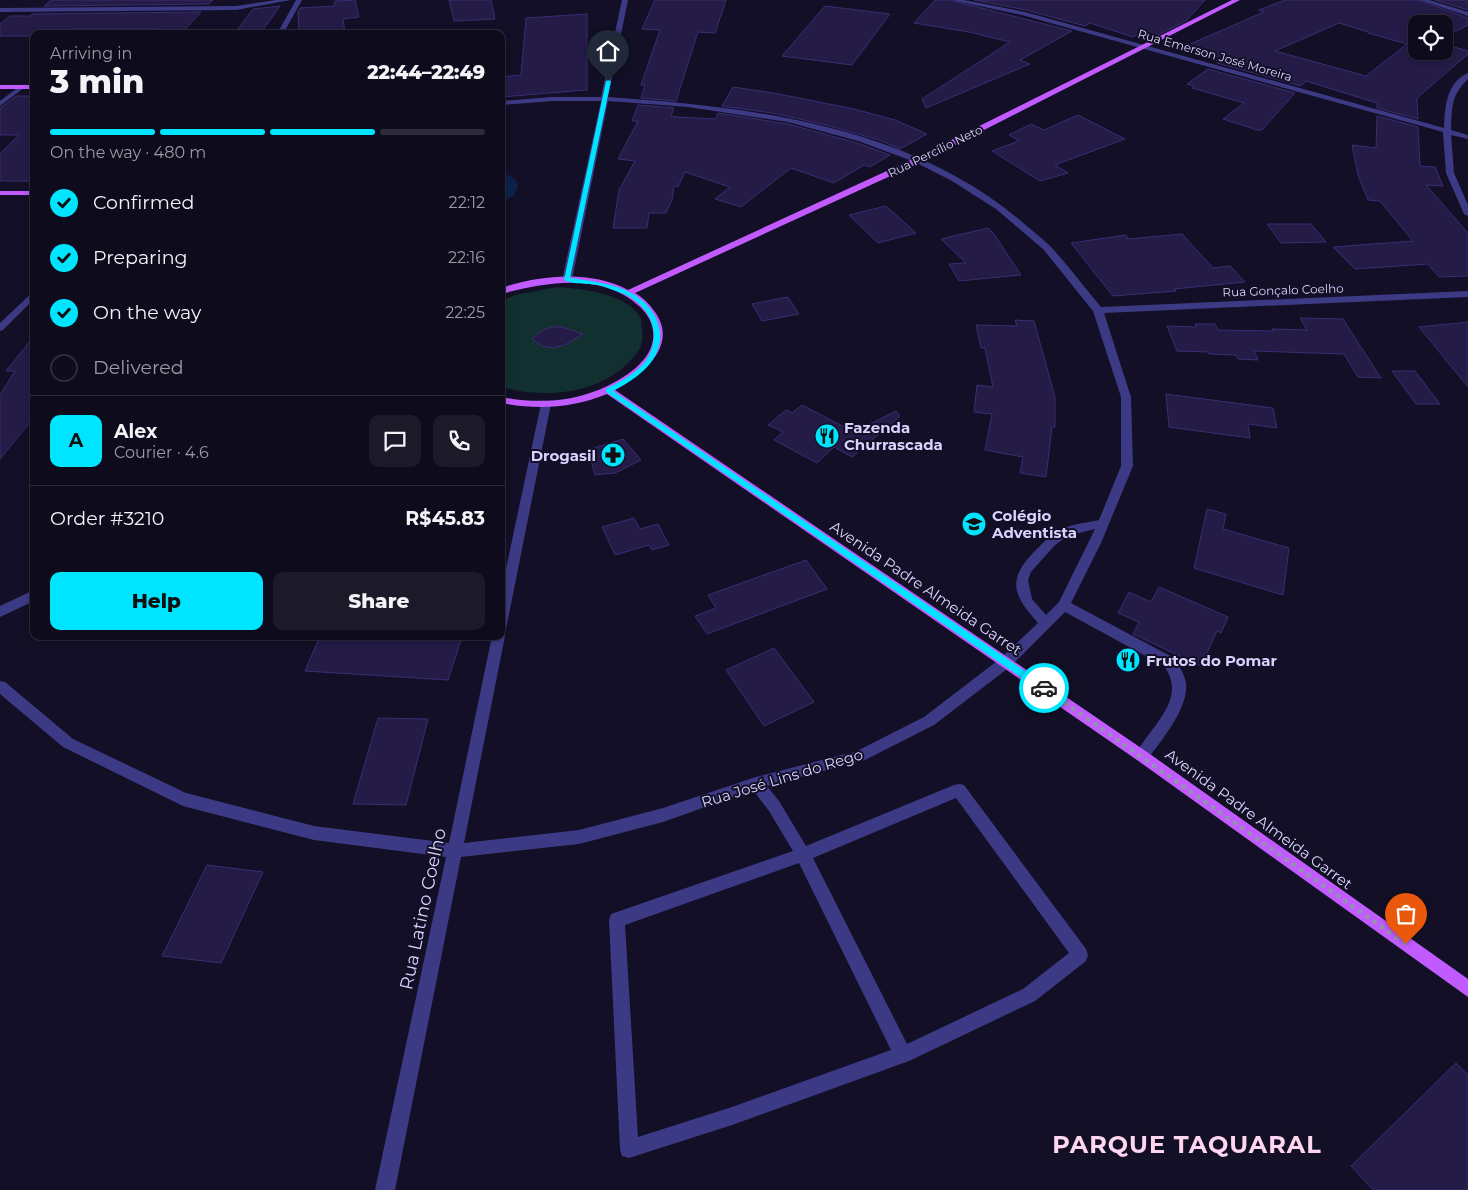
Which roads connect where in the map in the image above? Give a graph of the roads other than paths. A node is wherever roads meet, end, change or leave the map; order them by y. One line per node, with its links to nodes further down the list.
1 (288, 0): 7 (street)
2 (299, 0): 9 (street)
3 (625, 0): 15 (street)
4 (955, 0): 10 (street, Rua Emerson José Moreira)
5 (1237, 0): 10 (main road, Rua Percílio Neto)
6 (1423, 0): 8 (street)
7 (0, 10)
8 (1468, 14)
9 (282, 30)
10 (1142, 46): 18 (street, Rua Emerson José Moreira); 20 (main road, Rua Percílio Neto)
11 (1468, 75): 18 (street)
12 (0, 87): 13 (main road)
13 (22, 87): 14 (main road); 17 (street)
14 (30, 87)
15 (605, 99): 16 (street, Rua José Lins do Rego); 20 (street, Rua José Lins do Rego); 24 (street)
16 (505, 103)
17 (0, 104)
18 (1447, 131): 19 (street, Rua Emerson José Moreira); 23 (street)
19 (1468, 137)
20 (918, 160): 26 (main road, Rua Percílio Neto); 29 (street, Rua José Lins do Rego)
21 (0, 193): 22 (main road)
22 (30, 193)
23 (1468, 214)
24 (567, 280): 25 (main road); 26 (main road)
25 (505, 290)
26 (628, 293): 31 (main road)
27 (1468, 294): 29 (street, Rua Gonçalo Coelho)
28 (30, 298): 30 (street)
29 (1098, 310): 34 (street, Rua José Lins do Rego)
30 (0, 328)
31 (608, 390): 33 (main road); 41 (main road, Avenida Padre Almeida Garret)
32 (505, 400): 33 (main road)
33 (546, 404): 36 (street)
34 (1103, 523): 37 (street, Rua José Lins do Rego); 39 (street)
35 (30, 597): 38 (street)
36 (505, 604)
37 (1064, 604): 39 (street, Rua José Lins do Rego); 43 (street)
38 (0, 612)
39 (1046, 623): 41 (street, Rua José Lins do Rego)
40 (498, 640): 45 (street, Rua Latino Coelho)
41 (1006, 662): 43 (main road, Avenida Padre Almeida Garret); 44 (street, Rua José Lins do Rego)
42 (0, 686): 45 (street, Rua José Lins do Rego)
43 (1142, 756): 47 (main road, Avenida Padre Almeida Garret)
44 (756, 783): 45 (street, Rua José Lins do Rego); 46 (street)
45 (455, 851): 49 (street, Rua Latino Coelho)
46 (803, 855): 48 (street); 48 (street); 48 (street)
47 (1468, 989)
48 (904, 1055)
49 (386, 1190)

